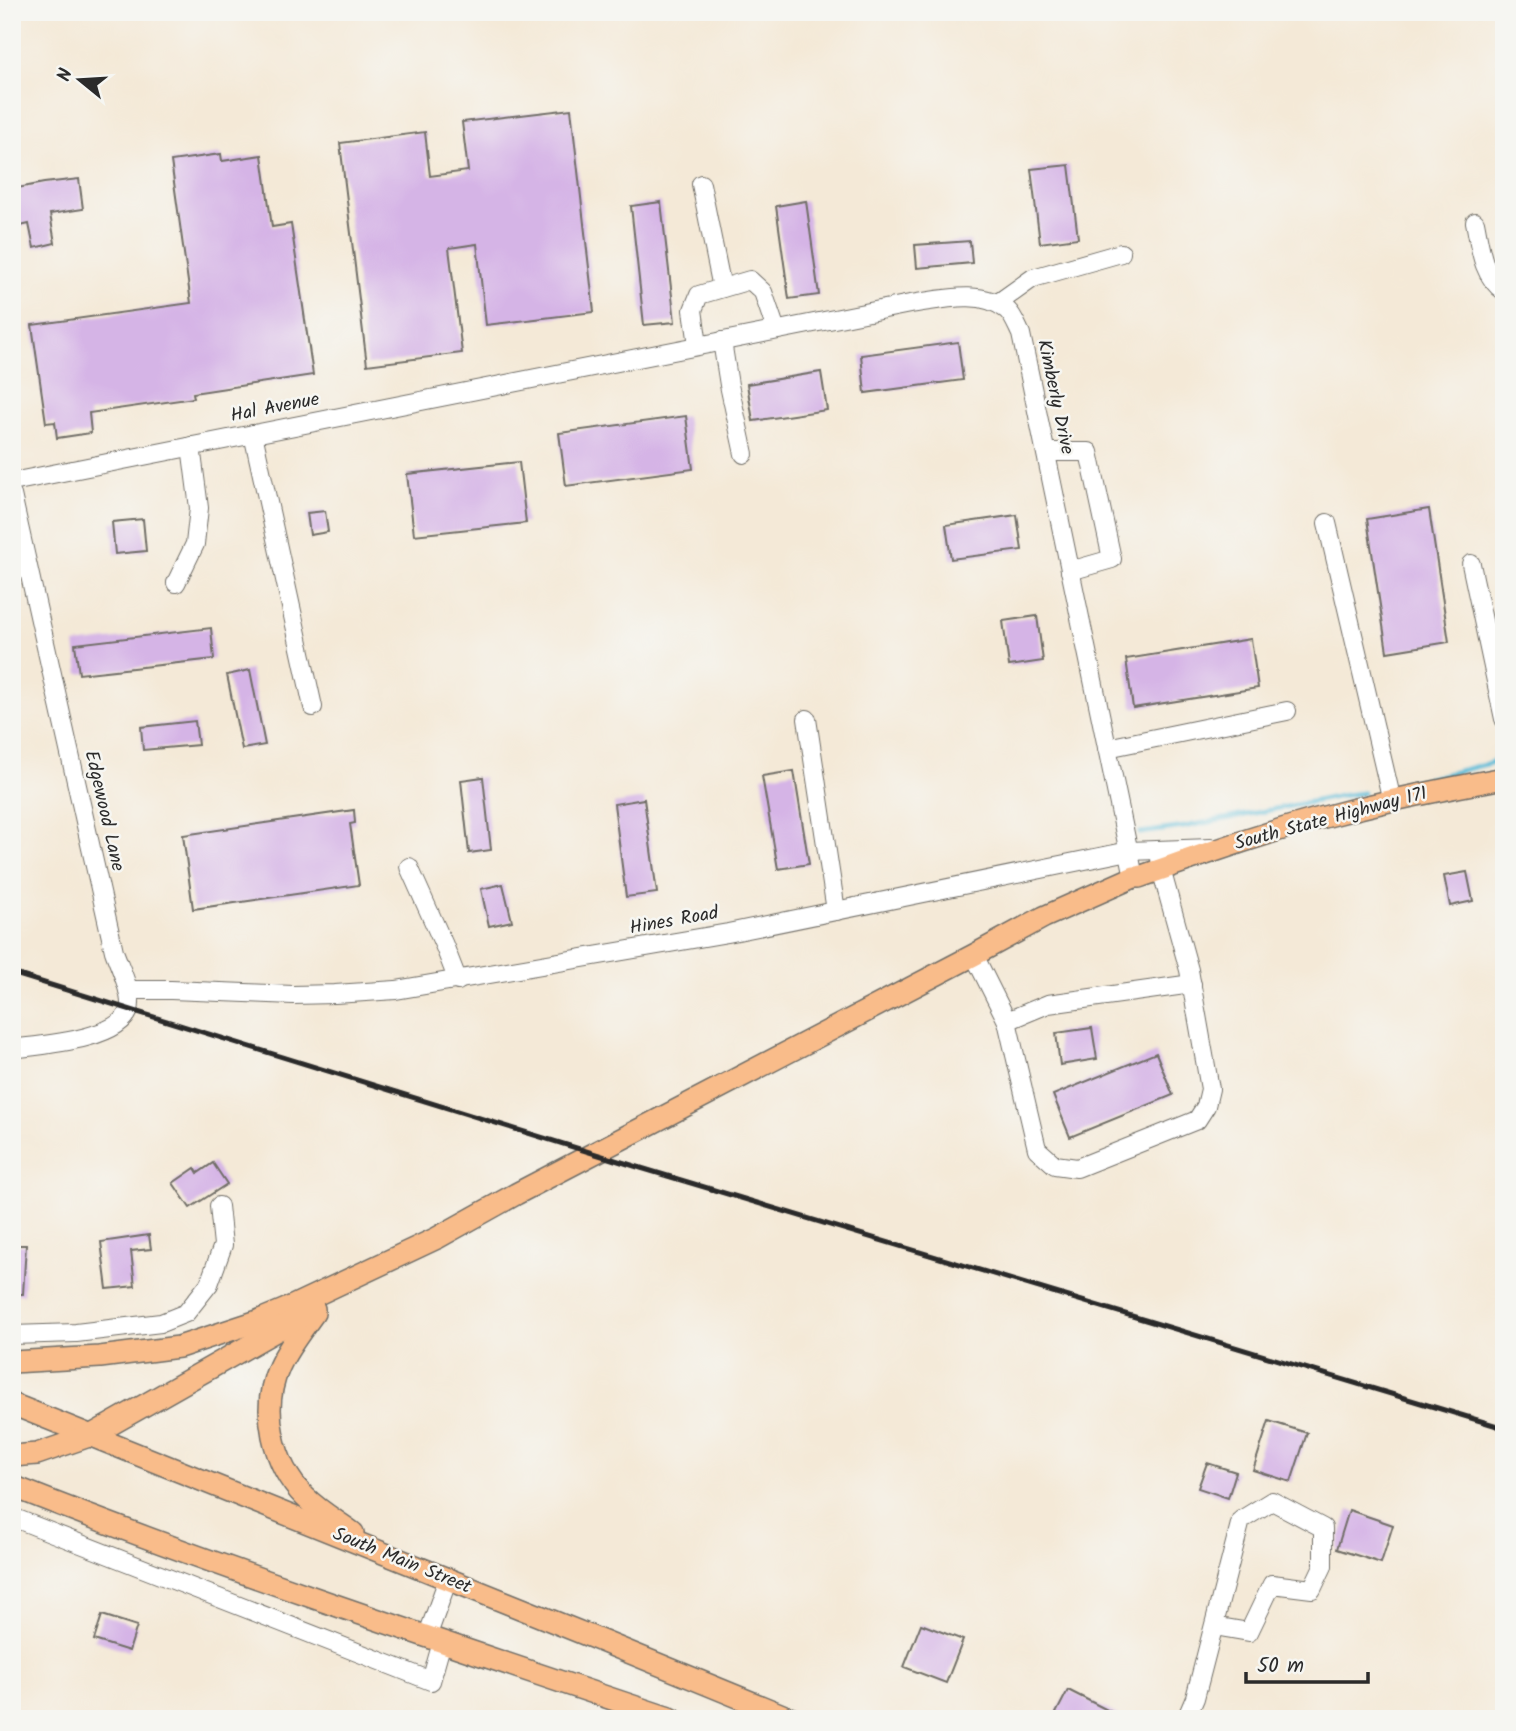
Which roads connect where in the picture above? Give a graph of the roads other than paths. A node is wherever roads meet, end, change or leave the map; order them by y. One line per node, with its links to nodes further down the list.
1 (701, 184): 4 (street)
2 (1475, 222): 5 (street)
3 (1121, 253): 6 (street)
4 (722, 288): 7 (street); 9 (street)
5 (1504, 290)
6 (998, 303): 7 (street); 12 (street, Kimberly Drive)
7 (776, 330): 8 (street)
8 (722, 341): 9 (street); 13 (street)
9 (698, 345): 10 (street, Hal Avenue)
10 (253, 434): 11 (street, Hal Avenue); 22 (street)
11 (191, 446): 14 (street, Hal Avenue); 20 (street)
12 (1045, 452): 18 (street, Kimberly Drive); 18 (street)
13 (744, 454)
14 (12, 482)
15 (12, 495): 19 (street, Edgewood Lane)
16 (1327, 523): 28 (street)
17 (1471, 564): 25 (street)
18 (1070, 571): 26 (street, Kimberly Drive)
19 (31, 581): 21 (street); 37 (street, Edgewood Lane)
20 (176, 583)
21 (12, 585)
22 (313, 707)
23 (1287, 711): 26 (street)
24 (807, 719): 33 (street)
25 (1504, 719)
26 (1107, 748): 29 (street, Kimberly Drive)
27 (1504, 778): 28 (main road, South State Highway 171)
28 (1392, 801): 30 (main road, South State Highway 171)
29 (1129, 851): 30 (street, Hines Road); 32 (street, Kimberly Drive); 33 (street, Hines Road)
30 (1160, 860): 32 (main road, South State Highway 171); 36 (street)
31 (409, 867): 35 (street)
32 (1134, 877): 34 (main road, South State Highway 171)
33 (836, 911): 35 (street, Hines Road)
34 (974, 955): 38 (street); 41 (main road, South State Highway 171)
35 (458, 981): 37 (street, Hines Road)
36 (1192, 984): 38 (street); 38 (street)
37 (128, 990): 39 (street)
38 (1007, 1021)
39 (12, 1049)
40 (219, 1206): 43 (street)
41 (437, 1238): 42 (main road); 44 (main road)
42 (318, 1307): 46 (main road); 50 (main road)
43 (12, 1335)
44 (12, 1362)
45 (12, 1404): 46 (main road, South Main Street)
46 (92, 1436): 47 (main road); 50 (main road, South Main Street)
47 (12, 1456)
48 (12, 1486): 53 (main road)
49 (12, 1517): 53 (street)
50 (377, 1551): 51 (main road, South Main Street)
51 (448, 1579): 53 (street); 55 (main road, South Main Street)
52 (1213, 1626): 52 (street); 56 (street)
53 (434, 1639): 54 (main road)
54 (672, 1719)
55 (792, 1719)
56 (1186, 1719)

